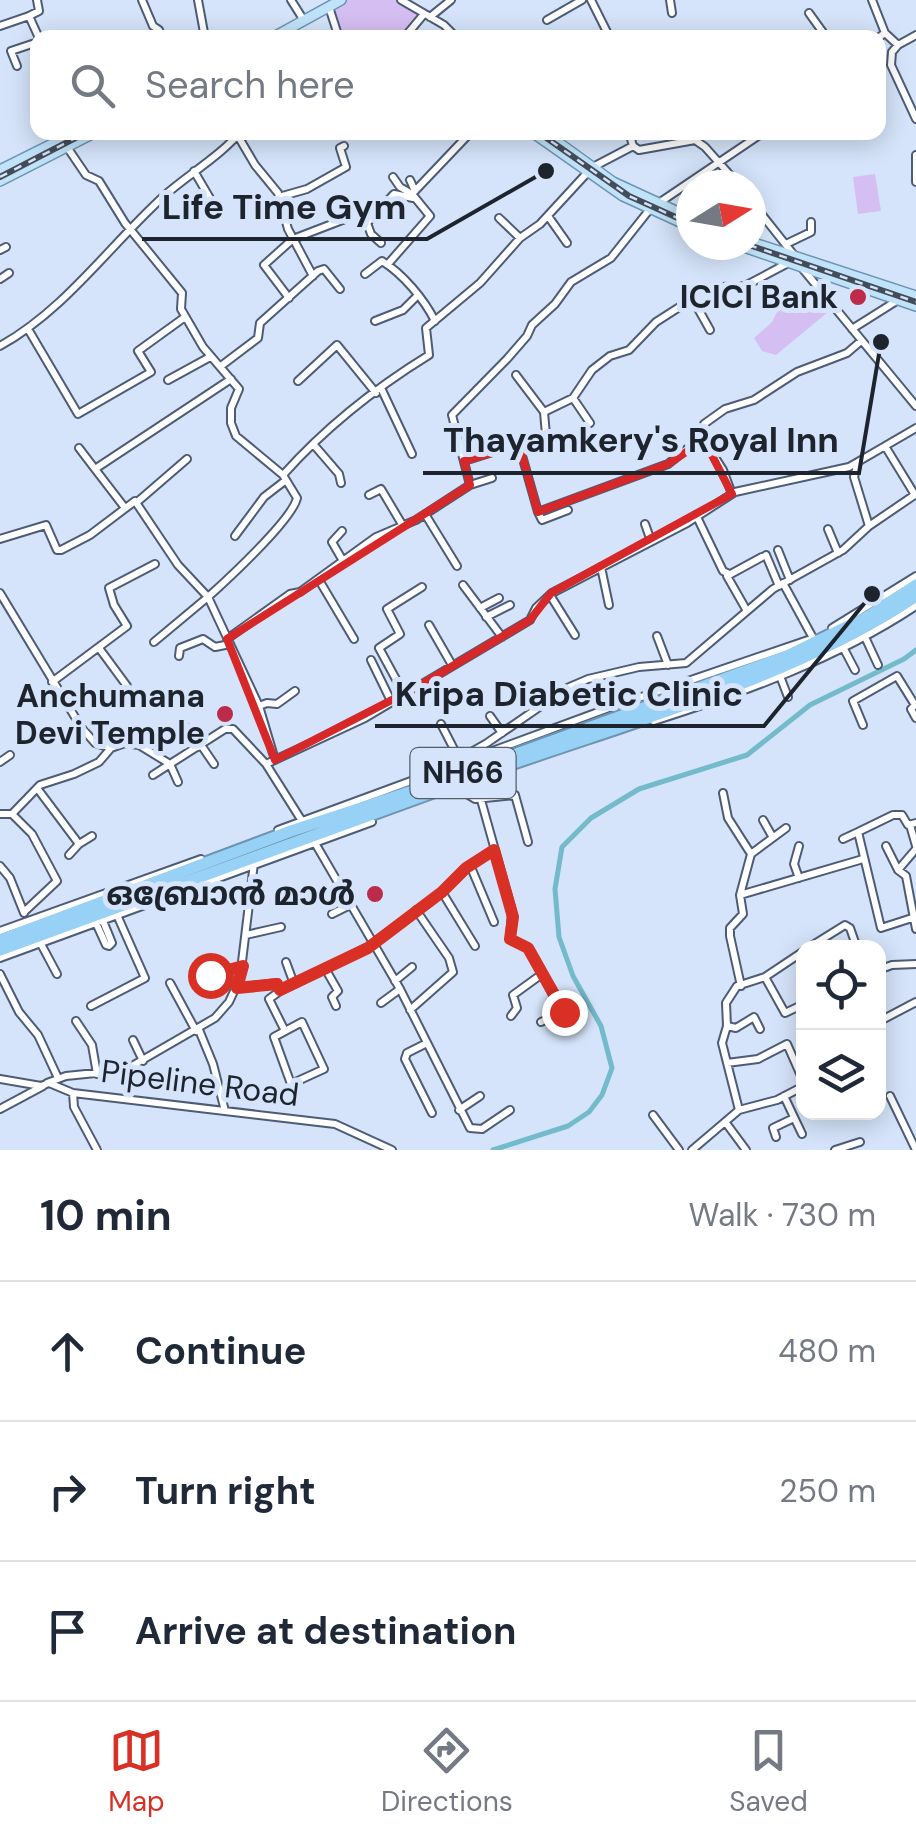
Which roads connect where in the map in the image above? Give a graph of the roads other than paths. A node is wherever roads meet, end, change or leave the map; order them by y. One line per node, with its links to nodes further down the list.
1 (36, 0): 15 (street)
2 (142, 0): 21 (street)
3 (198, 0): 22 (street)
4 (291, 0): 17 (street)
5 (341, 0): 12 (main road)
6 (400, 0): 16 (street)
7 (451, 0): 16 (street)
8 (582, 0): 18 (street)
9 (591, 0): 27 (street)
10 (670, 0): 13 (street)
11 (872, 0): 29 (street)
12 (329, 7): 17 (main road); 24 (street)
13 (672, 13)
14 (809, 13): 28 (street)
15 (30, 16): 19 (street); 20 (street)
16 (427, 16): 25 (street); 26 (street)
17 (303, 19): 23 (main road)
18 (547, 20)
19 (0, 26)
20 (35, 30)
21 (160, 30)
22 (204, 30)
23 (285, 30)
24 (336, 30)
25 (412, 30)
26 (446, 30)
27 (606, 30)
28 (822, 30)
29 (881, 30)
30 (916, 36): 33 (street)
31 (886, 38): 33 (street)
32 (30, 43): 34 (street)
33 (898, 45): 35 (street)
34 (16, 66)
35 (916, 119)
36 (61, 140): 50 (main road)
37 (81, 140): 47 (main road)
38 (232, 140): 51 (street)
39 (243, 140): 59 (street)
40 (465, 140): 58 (street)
41 (550, 140): 53 (main road)
42 (551, 140): 53 (main road)
43 (632, 140): 46 (street)
44 (751, 140): 49 (street)
45 (344, 146): 59 (street)
46 (634, 146): 49 (street); 53 (street)
47 (67, 147): 56 (main road); 69 (street)
48 (916, 155): 57 (street)
49 (717, 160): 52 (street); 60 (street)
50 (0, 170)
51 (194, 170): 61 (street); 69 (street)
52 (726, 170)
53 (590, 174): 60 (main road); 63 (street)
54 (393, 177): 58 (street)
55 (410, 180): 58 (street)
56 (0, 181)
57 (916, 182)
58 (414, 194): 72 (street); 78 (street)
59 (279, 197): 71 (street)
60 (655, 207): 62 (main road); 66 (main road); 120 (street)
61 (218, 212)
62 (676, 213)
63 (548, 216): 70 (street); 73 (street)
64 (500, 218): 70 (street)
65 (345, 219): 71 (street)
66 (676, 219)
67 (766, 219): 74 (street)
68 (811, 222): 74 (street)
69 (130, 229): 91 (street); 94 (street)
70 (520, 238): 93 (street)
71 (293, 239): 81 (street); 88 (street)
72 (381, 244)
73 (567, 244)
74 (786, 244): 77 (street)
75 (766, 249): 77 (main road)
76 (766, 253): 77 (main road)
77 (799, 263): 84 (main road); 86 (street); 95 (street)
78 (388, 264): 80 (street); 85 (street)
79 (10, 273): 82 (street)
80 (365, 274)
81 (313, 276): 83 (street); 88 (street)
82 (0, 279)
83 (340, 289)
84 (884, 290): 87 (main road); 89 (main road)
85 (417, 296): 92 (street); 93 (street)
86 (691, 296): 96 (street); 108 (street)
87 (916, 296)
88 (290, 298): 100 (street)
89 (896, 300): 90 (main road); 95 (street)
90 (916, 306)
91 (185, 317): 94 (street); 99 (street)
92 (375, 320)
93 (435, 320): 106 (street)
94 (28, 329): 98 (street)
95 (852, 329): 97 (street)
96 (710, 330)
97 (861, 340): 107 (street); 113 (street)
98 (0, 346)
99 (210, 357): 100 (street); 103 (street)
100 (220, 366): 102 (street)
101 (516, 376): 110 (street)
102 (230, 379): 122 (street); 123 (street)
103 (168, 380)
104 (298, 381): 106 (street)
105 (914, 388): 107 (street)
106 (378, 390): 115 (street); 118 (street)
107 (907, 395): 109 (street)
108 (574, 398): 110 (street); 111 (street)
109 (916, 406)
110 (544, 412): 114 (street)
111 (590, 423)
112 (916, 428): 116 (street)
113 (702, 440): 127 (street); 133 (street)
114 (518, 445): 120 (street); 133 (street)
115 (314, 446): 123 (street); 125 (street)
116 (885, 446): 121 (street); 128 (street)
117 (79, 448): 122 (street)
118 (412, 454)
119 (187, 458): 130 (street)
120 (464, 461): 126 (street)
121 (858, 461): 127 (street); 138 (street)
122 (95, 469): 131 (street)
123 (284, 477): 141 (street); 159 (street)
124 (492, 478): 126 (street)
125 (340, 483)
126 (470, 484): 134 (street)
127 (732, 494): 135 (street)
128 (916, 494): 138 (street)
129 (369, 495): 137 (street)
130 (136, 503): 131 (street); 159 (street)
131 (125, 508): 142 (street)
132 (568, 510): 133 (street)
133 (538, 512)
134 (424, 514): 137 (street); 148 (street)
135 (696, 515): 143 (street); 150 (street)
136 (644, 524): 143 (street)
137 (403, 526): 146 (street)
138 (869, 526): 145 (street)
139 (828, 529): 145 (street)
140 (342, 531): 146 (street)
141 (235, 536)
142 (0, 539)
143 (651, 541): 149 (street)
144 (778, 550): 153 (street)
145 (838, 553): 153 (street)
146 (343, 560): 152 (street)
147 (155, 564): 177 (street)
148 (457, 566)
149 (600, 567): 158 (street); 163 (street)
150 (729, 574): 153 (street); 166 (street)
151 (916, 576): 156 (street)
152 (319, 580): 174 (street); 176 (street)
153 (784, 583): 166 (street); 173 (street)
154 (464, 585): 165 (street)
155 (422, 587): 191 (street)
156 (909, 590): 173 (street); 186 (highway, NH66)
157 (0, 593): 161 (street)
158 (550, 595): 169 (street); 170 (street)
159 (208, 596): 175 (street); 176 (street)
160 (499, 598): 165 (street)
161 (3, 605): 187 (street)
162 (510, 605): 167 (street)
163 (609, 605)
164 (916, 606): 172 (street)
165 (480, 608): 167 (street)
166 (747, 611): 182 (street)
167 (486, 617): 170 (street)
168 (429, 626): 181 (street)
169 (575, 635)
170 (502, 636): 181 (street)
171 (657, 636): 182 (street)
172 (865, 637): 178 (street); 183 (street)
173 (813, 638): 213 (street)
174 (354, 639)
175 (154, 642)
176 (228, 642): 179 (street); 195 (street)
177 (98, 648): 187 (street); 188 (street)
178 (844, 649): 184 (street); 185 (street)
179 (178, 656)
180 (371, 660): 193 (street)
181 (452, 665): 189 (street)
182 (668, 665): 202 (street)
183 (878, 665)
184 (855, 670)
185 (780, 676): 192 (street); 197 (street)
186 (735, 680): 197 (highway, NH66); 221 (highway, NH66)
187 (52, 682): 204 (street)
188 (128, 686)
189 (420, 686): 191 (street); 194 (street)
190 (295, 691): 195 (street)
191 (404, 694): 193 (street)
192 (788, 697)
193 (391, 701): 207 (street)
194 (429, 702)
195 (259, 706): 207 (street)
196 (490, 716): 202 (street)
197 (653, 718): 222 (highway, NH66)
198 (916, 718): 200 (street)
199 (441, 724): 206 (street)
200 (863, 724)
201 (186, 727): 203 (street)
202 (502, 733): 206 (street)
203 (200, 746): 209 (street); 210 (street); 211 (street)
204 (111, 748): 209 (street); 215 (street)
205 (10, 756): 208 (street)
206 (459, 759): 213 (street)
207 (275, 760): 211 (street)
208 (0, 762)
209 (170, 764): 212 (street); 214 (street)
210 (214, 764)
211 (266, 764): 223 (street)
212 (152, 775)
213 (430, 776): 221 (street)
214 (178, 782)
215 (38, 788): 220 (street); 232 (street)
216 (462, 791): 218 (street)
217 (724, 793): 238 (street)
218 (481, 800): 231 (street); 237 (street)
219 (0, 814): 220 (street)
220 (12, 814): 253 (street)
221 (328, 815): 223 (street); 245 (highway, NH66)
222 (370, 818): 233 (street); 241 (highway, NH66)
223 (302, 820): 250 (street)
224 (763, 820): 229 (street)
225 (913, 824): 227 (street); 236 (street)
226 (786, 828): 229 (street)
227 (858, 832): 230 (street); 240 (street)
228 (92, 836): 232 (street)
229 (772, 836): 238 (street)
230 (843, 839)
231 (528, 842)
232 (80, 844): 239 (street)
233 (315, 844): 241 (street); 249 (street)
234 (798, 846): 246 (street)
235 (886, 846): 244 (street)
236 (916, 848): 244 (street)
237 (494, 850): 242 (street); 279 (street)
238 (751, 854): 248 (street)
239 (69, 855)
240 (863, 859): 246 (street); 255 (street)
241 (254, 861): 245 (highway, NH66); 252 (street); 261 (street)
242 (470, 865): 247 (street); 257 (street)
243 (0, 866): 253 (street)
244 (898, 870): 255 (street)
245 (183, 877): 250 (highway, NH66); 252 (highway, NH66)
246 (799, 878): 248 (street)
247 (442, 892): 251 (street); 267 (street)
248 (740, 895): 285 (street)
249 (352, 904): 254 (street); 265 (street)
250 (70, 909): 256 (street); 262 (highway, NH66)
251 (416, 910): 265 (street); 294 (street)
252 (122, 911): 266 (street); 268 (highway, NH66); 291 (street)
253 (24, 912): 256 (street)
254 (332, 914)
255 (912, 918): 259 (street)
256 (26, 921): 260 (street)
257 (494, 922)
258 (281, 927): 261 (street)
259 (916, 929)
260 (0, 931)
261 (246, 935): 273 (street)
262 (0, 940)
263 (820, 940): 264 (street)
264 (854, 940)
265 (374, 942): 276 (street); 282 (street)
266 (41, 944): 270 (street); 278 (street)
267 (475, 946)
268 (0, 950)
269 (796, 956): 281 (street)
270 (0, 958)
271 (286, 962): 284 (street)
272 (916, 964): 275 (street)
273 (243, 966): 280 (street); 286 (street)
274 (412, 966): 282 (street)
275 (886, 967)
276 (326, 970): 284 (street); 292 (street)
277 (0, 974): 312 (street)
278 (57, 974)
279 (542, 974): 295 (street); 296 (street)
280 (210, 975)
281 (765, 977): 285 (street); 293 (street)
282 (395, 981): 287 (street)
283 (170, 983): 303 (street)
284 (294, 984): 288 (street)
285 (740, 986): 301 (street)
286 (237, 988): 288 (street); 303 (street)
287 (400, 989): 290 (street); 294 (street)
288 (280, 990): 304 (street)
289 (916, 1002): 297 (street)
290 (381, 1003)
291 (92, 1006)
292 (336, 1006)
293 (796, 1008)
294 (410, 1010): 306 (street)
295 (564, 1012): 299 (street); 300 (street)
296 (512, 1016)
297 (886, 1018)
298 (76, 1021): 310 (street)
299 (541, 1022)
300 (568, 1023)
301 (727, 1026): 302 (street); 309 (street)
302 (760, 1030)
303 (198, 1031): 307 (street); 323 (street)
304 (285, 1032): 304 (street)
305 (133, 1040): 307 (street)
306 (425, 1044): 320 (street); 324 (street)
307 (143, 1060): 310 (street)
308 (796, 1062): 309 (street)
309 (727, 1063): 322 (street)
310 (97, 1074): 312 (street)
311 (0, 1077): 313 (street, Pipeline Road)
312 (58, 1078): 313 (street)
313 (45, 1084): 315 (street, Pipeline Road); 319 (street)
314 (796, 1090): 317 (street)
315 (73, 1093): 323 (street, Pipeline Road); 331 (street)
316 (480, 1096): 320 (street)
317 (784, 1096): 322 (street); 326 (street)
318 (890, 1096): 337 (street)
319 (0, 1109)
320 (459, 1110): 321 (street)
321 (510, 1110)
322 (739, 1110): 327 (street)
323 (225, 1111): 332 (street, Pipeline Road)
324 (432, 1113)
325 (653, 1116): 333 (street)
326 (792, 1118): 328 (street); 329 (street)
327 (726, 1123): 334 (street); 335 (street)
328 (802, 1134)
329 (776, 1137)
330 (860, 1142): 336 (street)
331 (97, 1150)
332 (392, 1150)
333 (679, 1150)
334 (692, 1150)
335 (746, 1150)
336 (836, 1150)
337 (916, 1150)

